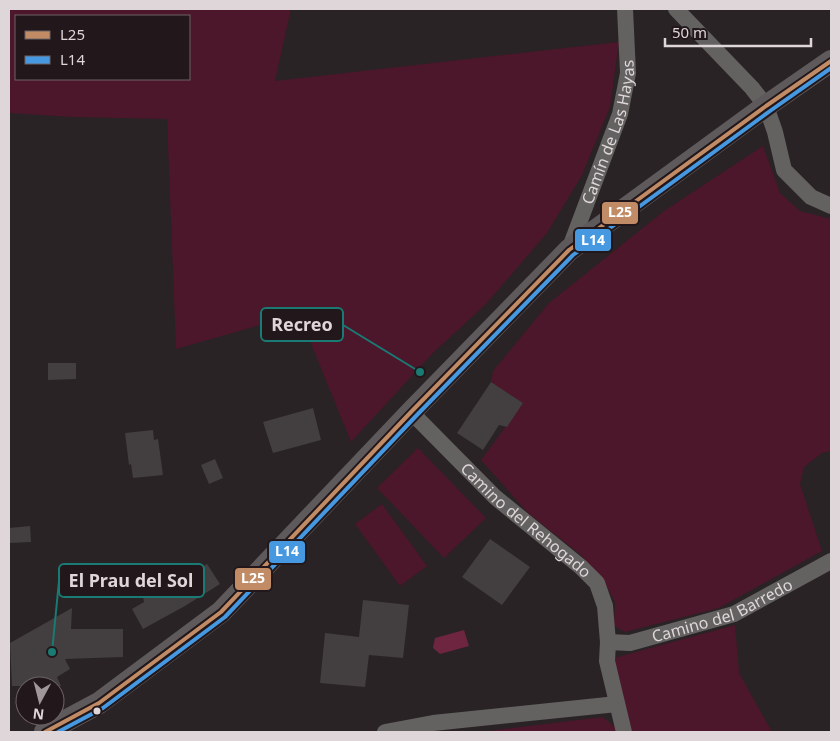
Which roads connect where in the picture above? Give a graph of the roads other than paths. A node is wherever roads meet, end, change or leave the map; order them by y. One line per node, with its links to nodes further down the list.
1 (625, 9): 6 (street, Camín de Las Hayas)
2 (676, 9): 4 (street)
3 (831, 61): 4 (street)
4 (766, 106): 5 (street); 6 (street)
5 (831, 206)
6 (569, 250): 7 (street)
7 (411, 412): 9 (street, Camino del Rehogado); 11 (street)
8 (831, 561): 9 (street, Camino del Barredo)
9 (608, 642): 10 (street, Camino del Rehogado)
10 (617, 704): 12 (street); 13 (street, Camino del Rehogado)
11 (54, 731)
12 (385, 732)
13 (624, 732)

